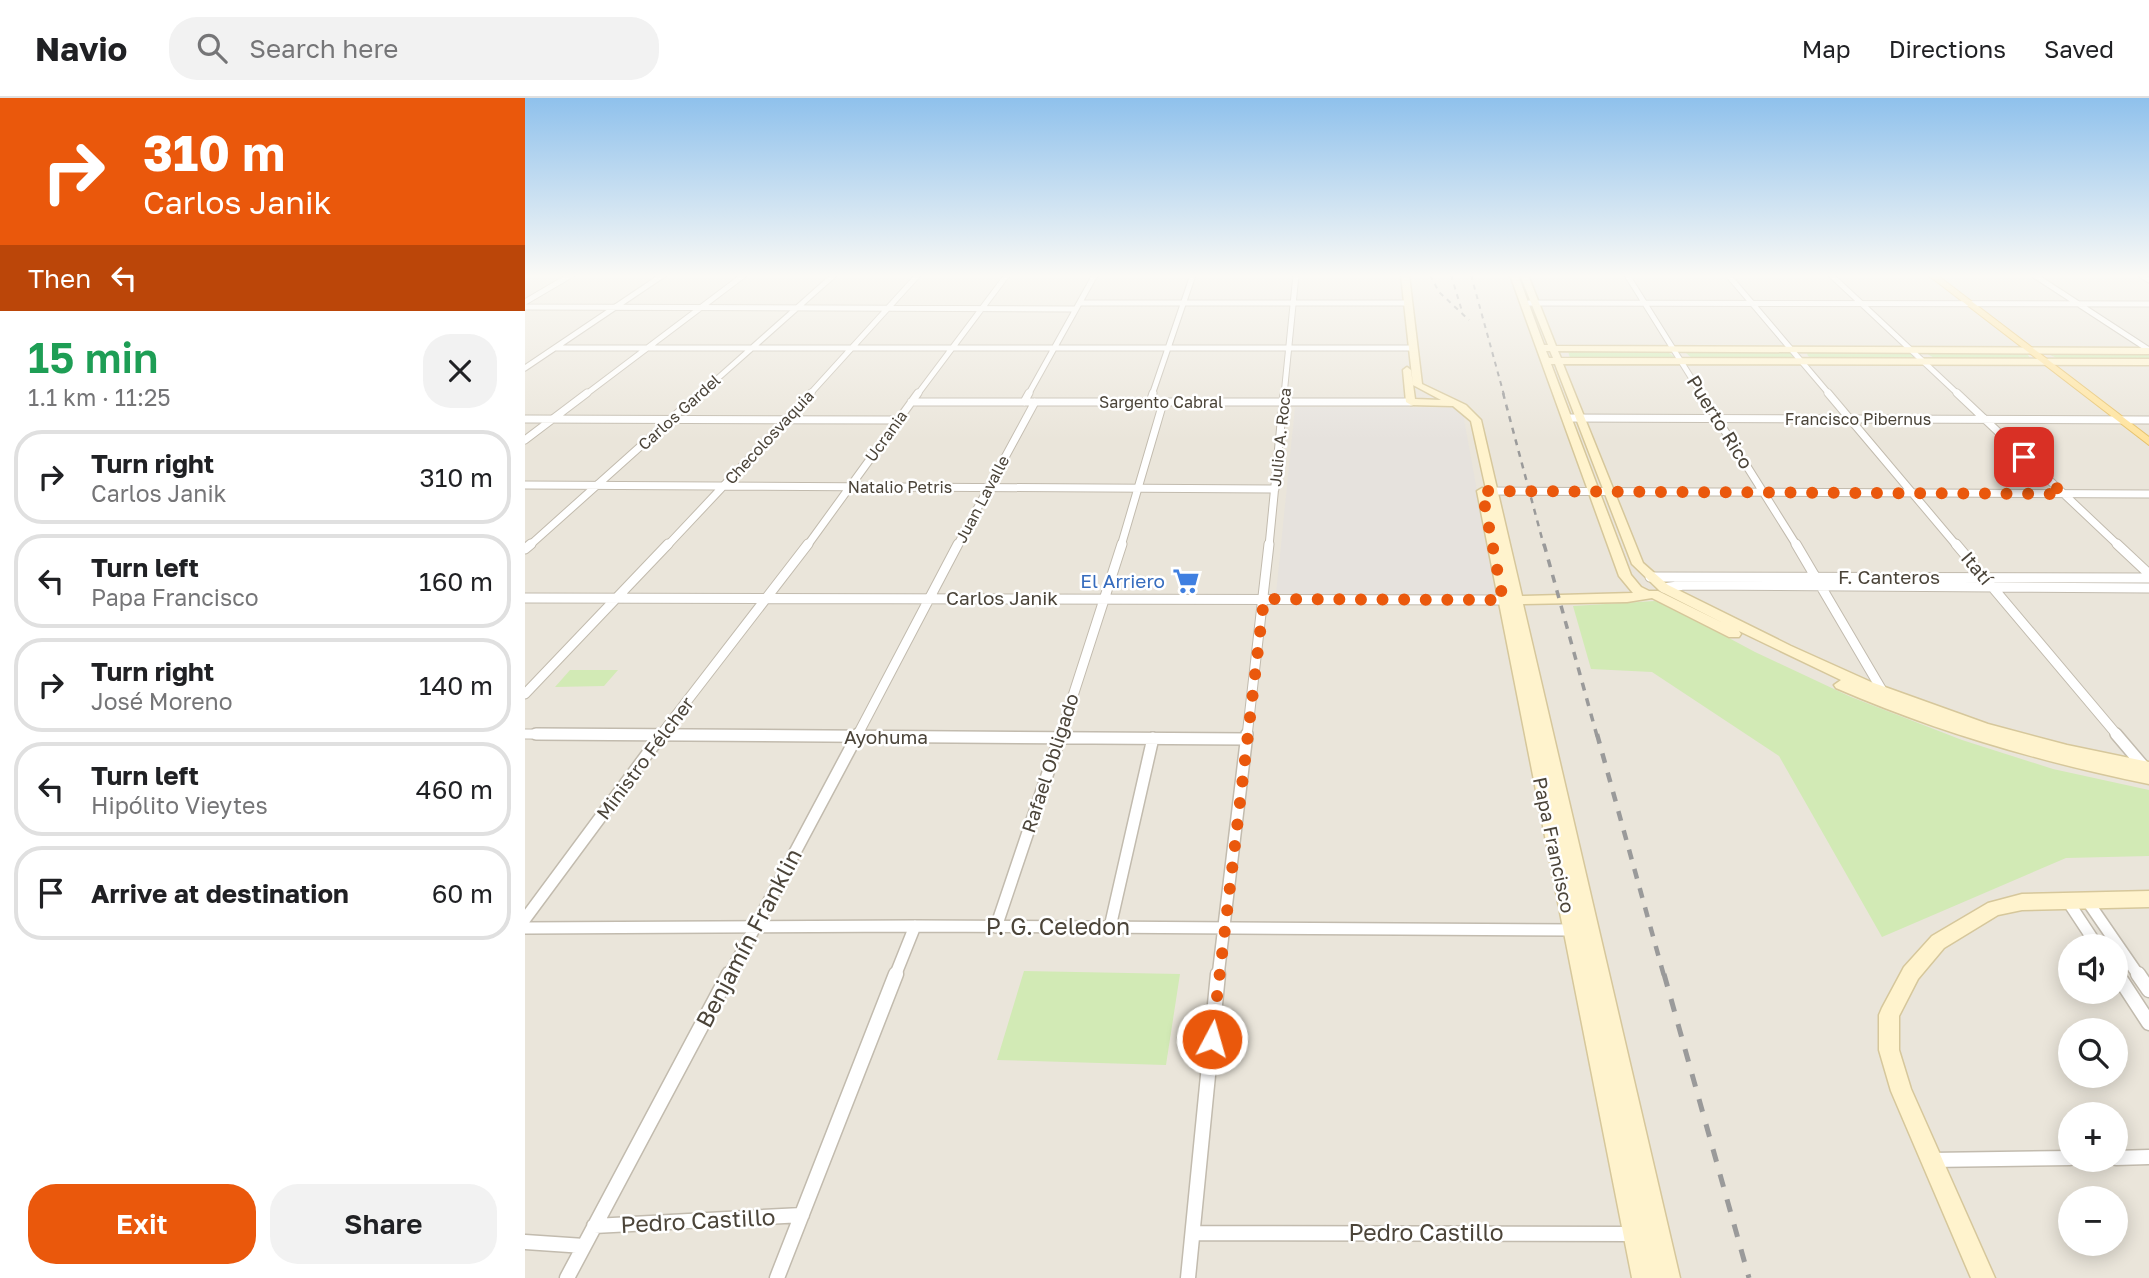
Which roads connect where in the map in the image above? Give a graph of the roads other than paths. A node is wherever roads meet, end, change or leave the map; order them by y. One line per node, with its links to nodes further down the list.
1 (581, 330): 17 (street)
2 (670, 330): 20 (street)
3 (771, 330): 21 (street, Carlos Gardel)
4 (867, 330): 29 (street, Checolosvaquia)
5 (968, 330): 30 (street, Ucrania)
6 (1065, 330): 22 (street)
7 (1174, 330): 23 (street)
8 (1291, 330): 24 (street, Julio A. Roca)
9 (1407, 330): 25 (main road)
10 (1535, 330): 18 (main road)
11 (1547, 330): 19 (main road)
12 (1662, 330): 26 (street, Puerto Rico)
13 (1775, 330): 27 (street, Itatí)
14 (1889, 330): 28 (street)
15 (2004, 330): 31 (main road)
16 (2119, 330): 32 (street)
17 (555, 348): 20 (street); 40 (street)
18 (1541, 348): 19 (main road); 37 (main road)
19 (1554, 348): 26 (main road); 33 (main road)
20 (646, 349): 21 (street); 54 (street)
21 (749, 349): 29 (street); 58 (street, Carlos Gardel)
22 (1055, 349): 23 (street); 30 (street); 45 (street)
23 (1168, 349): 24 (street); 47 (street)
24 (1289, 349): 25 (street); 48 (street, Julio A. Roca)
25 (1409, 349): 41 (main road); 42 (main road)
26 (1674, 349): 27 (main road); 34 (street, Puerto Rico)
27 (1791, 349): 28 (main road); 35 (street, Itatí)
28 (1910, 349): 31 (main road); 36 (street)
29 (849, 350): 30 (street); 59 (street, Checolosvaquia)
30 (953, 350): 44 (street, Ucrania)
31 (2030, 350): 32 (main road); 38 (main road)
32 (2149, 350)
33 (1558, 360): 34 (main road); 37 (main road); 52 (main road)
34 (1681, 360): 35 (main road); 55 (street, Puerto Rico)
35 (1800, 360): 36 (main road); 56 (street, Itatí)
36 (1921, 360): 38 (main road); 57 (street)
37 (1546, 361): 51 (main road)
38 (2046, 362): 39 (main road); 61 (main road)
39 (2149, 362)
40 (525, 368)
41 (1421, 386): 42 (main road); 43 (main road)
42 (1409, 389): 49 (main road)
43 (1436, 398): 49 (main road); 73 (main road, Papa Francisco)
44 (911, 402): 45 (street, Sargento Cabral); 60 (street, Ucrania)
45 (1024, 402): 46 (street, Sargento Cabral)
46 (1035, 402): 47 (street, Sargento Cabral); 67 (street, Juan Lavalle)
47 (1150, 402): 50 (street, Sargento Cabral)
48 (1284, 402): 49 (street, Sargento Cabral); 50 (street, Sargento Cabral); 71 (street, Julio A. Roca)
49 (1411, 402)
50 (1163, 403): 70 (street, Rafael Obligado)
51 (1567, 418): 52 (street, Francisco Pibernus); 72 (main road)
52 (1579, 418): 55 (street, Francisco Pibernus); 74 (main road)
53 (525, 419): 54 (street)
54 (552, 419): 58 (street); 63 (street)
55 (1718, 419): 56 (street, Francisco Pibernus); 75 (street, Puerto Rico)
56 (1850, 419): 57 (street, Francisco Pibernus); 76 (street, Itatí)
57 (1985, 419): 61 (street, Francisco Pibernus); 77 (street)
58 (670, 420): 59 (street); 66 (street, Carlos Gardel)
59 (787, 420): 60 (street); 68 (street, Checolosvaquia)
60 (898, 420): 69 (street, Ucrania)
61 (2120, 420): 62 (street, Francisco Pibernus); 64 (main road)
62 (2149, 420)
63 (525, 440)
64 (2149, 442)
65 (525, 485): 66 (street, Natalio Petris)
66 (596, 486): 68 (street, Natalio Petris); 79 (street, Carlos Gardel)
67 (987, 486): 69 (street, Natalio Petris); 70 (street, Natalio Petris); 89 (street, Juan Lavalle)
68 (722, 487): 69 (street, Natalio Petris); 91 (street, Checolosvaquia)
69 (849, 488): 93 (street, Ucrania)
70 (1140, 488): 71 (street, Natalio Petris); 94 (street, Rafael Obligado)
71 (1275, 489): 95 (street, Julio A. Roca)
72 (1593, 490): 73 (street); 74 (street); 84 (main road)
73 (1487, 491): 96 (main road, Papa Francisco)
74 (1608, 491): 75 (street); 81 (main road)
75 (1764, 492): 76 (street); 82 (street, Puerto Rico)
76 (1913, 493): 77 (street); 83 (street, Itatí)
77 (2063, 494): 78 (street); 80 (street)
78 (2149, 494)
79 (525, 549)
80 (2149, 576): 83 (street, F. Canteros)
81 (1650, 577): 82 (street, F. Canteros); 84 (main road, F. Canteros); 88 (main road)
82 (1817, 577): 83 (street, F. Canteros); 85 (street, Puerto Rico)
83 (1984, 577): 86 (street, Itatí)
84 (1630, 584): 88 (main road); 92 (main road, Carlos Janik)
85 (1823, 587): 86 (street, F. Canteros); 88 (street, F. Canteros); 98 (street, Puerto Rico)
86 (1993, 587): 87 (street, F. Canteros); 105 (street, Itatí)
87 (2149, 588)
88 (1654, 592): 92 (main road, Carlos Janik); 98 (main road)
89 (931, 597): 93 (street, Carlos Janik); 94 (street, Carlos Janik); 101 (street, Benjamín Franklin)
90 (525, 598): 91 (street, Carlos Janik)
91 (618, 598): 93 (street, Carlos Janik); 97 (street, Checolosvaquia)
92 (1605, 598): 96 (main road, Carlos Janik)
93 (768, 599): 100 (street, Ministro Félcher)
94 (1106, 599): 95 (street, Carlos Janik); 102 (street, Rafael Obligado)
95 (1264, 599): 96 (street, Carlos Janik); 104 (street, Julio A. Roca)
96 (1510, 600): 115 (main road, Papa Francisco)
97 (525, 694)
98 (1880, 697): 105 (main road)
99 (525, 734): 100 (street, Ayohuma)
100 (661, 735): 101 (street, Ayohuma); 108 (street, Ministro Félcher)
101 (856, 736): 102 (street, Ayohuma); 109 (street, Benjamín Franklin)
102 (1058, 738): 103 (street, Ayohuma); 111 (street, Rafael Obligado)
103 (1153, 738): 104 (street, Ayohuma); 113 (street)
104 (1247, 739): 114 (street, Julio A. Roca)
105 (2148, 773)
106 (2076, 899): 107 (main road); 116 (street); 117 (street); 123 (main road)
107 (2149, 899)
108 (525, 919)
109 (755, 926): 110 (street, P. G. Celedon); 112 (street, P. G. Celedon); 125 (street, Benjamín Franklin)
110 (915, 926): 111 (street, P. G. Celedon); 124 (street)
111 (996, 927): 113 (street, P. G. Celedon)
112 (525, 928)
113 (1110, 928): 114 (street, P. G. Celedon)
114 (1223, 928): 115 (street, P. G. Celedon); 126 (street, Julio A. Roca)
115 (1581, 930): 127 (main road, Papa Francisco); 128 (main road, Papa Francisco)
116 (2092, 934)
117 (2149, 990)
118 (2128, 991): 119 (street)
119 (2149, 1023)
120 (2149, 1157): 122 (street)
121 (2058, 1158): 123 (street)
122 (2128, 1158)
123 (1931, 1160): 136 (main road)
124 (802, 1215): 125 (street, Pedro Castillo); 132 (street)
125 (594, 1226): 130 (street, Benjamín Franklin)
126 (1193, 1233): 128 (street, Pedro Castillo); 133 (street, Julio A. Roca)
127 (1658, 1233): 128 (street, Pedro Castillo); 135 (main road, Papa Francisco)
128 (1635, 1234): 134 (main road, Papa Francisco)
129 (525, 1242): 130 (street)
130 (584, 1246): 131 (street, Benjamín Franklin)
131 (567, 1278)
132 (777, 1278)
133 (1188, 1278)
134 (1644, 1278)
135 (1668, 1278)
136 (1983, 1278)

